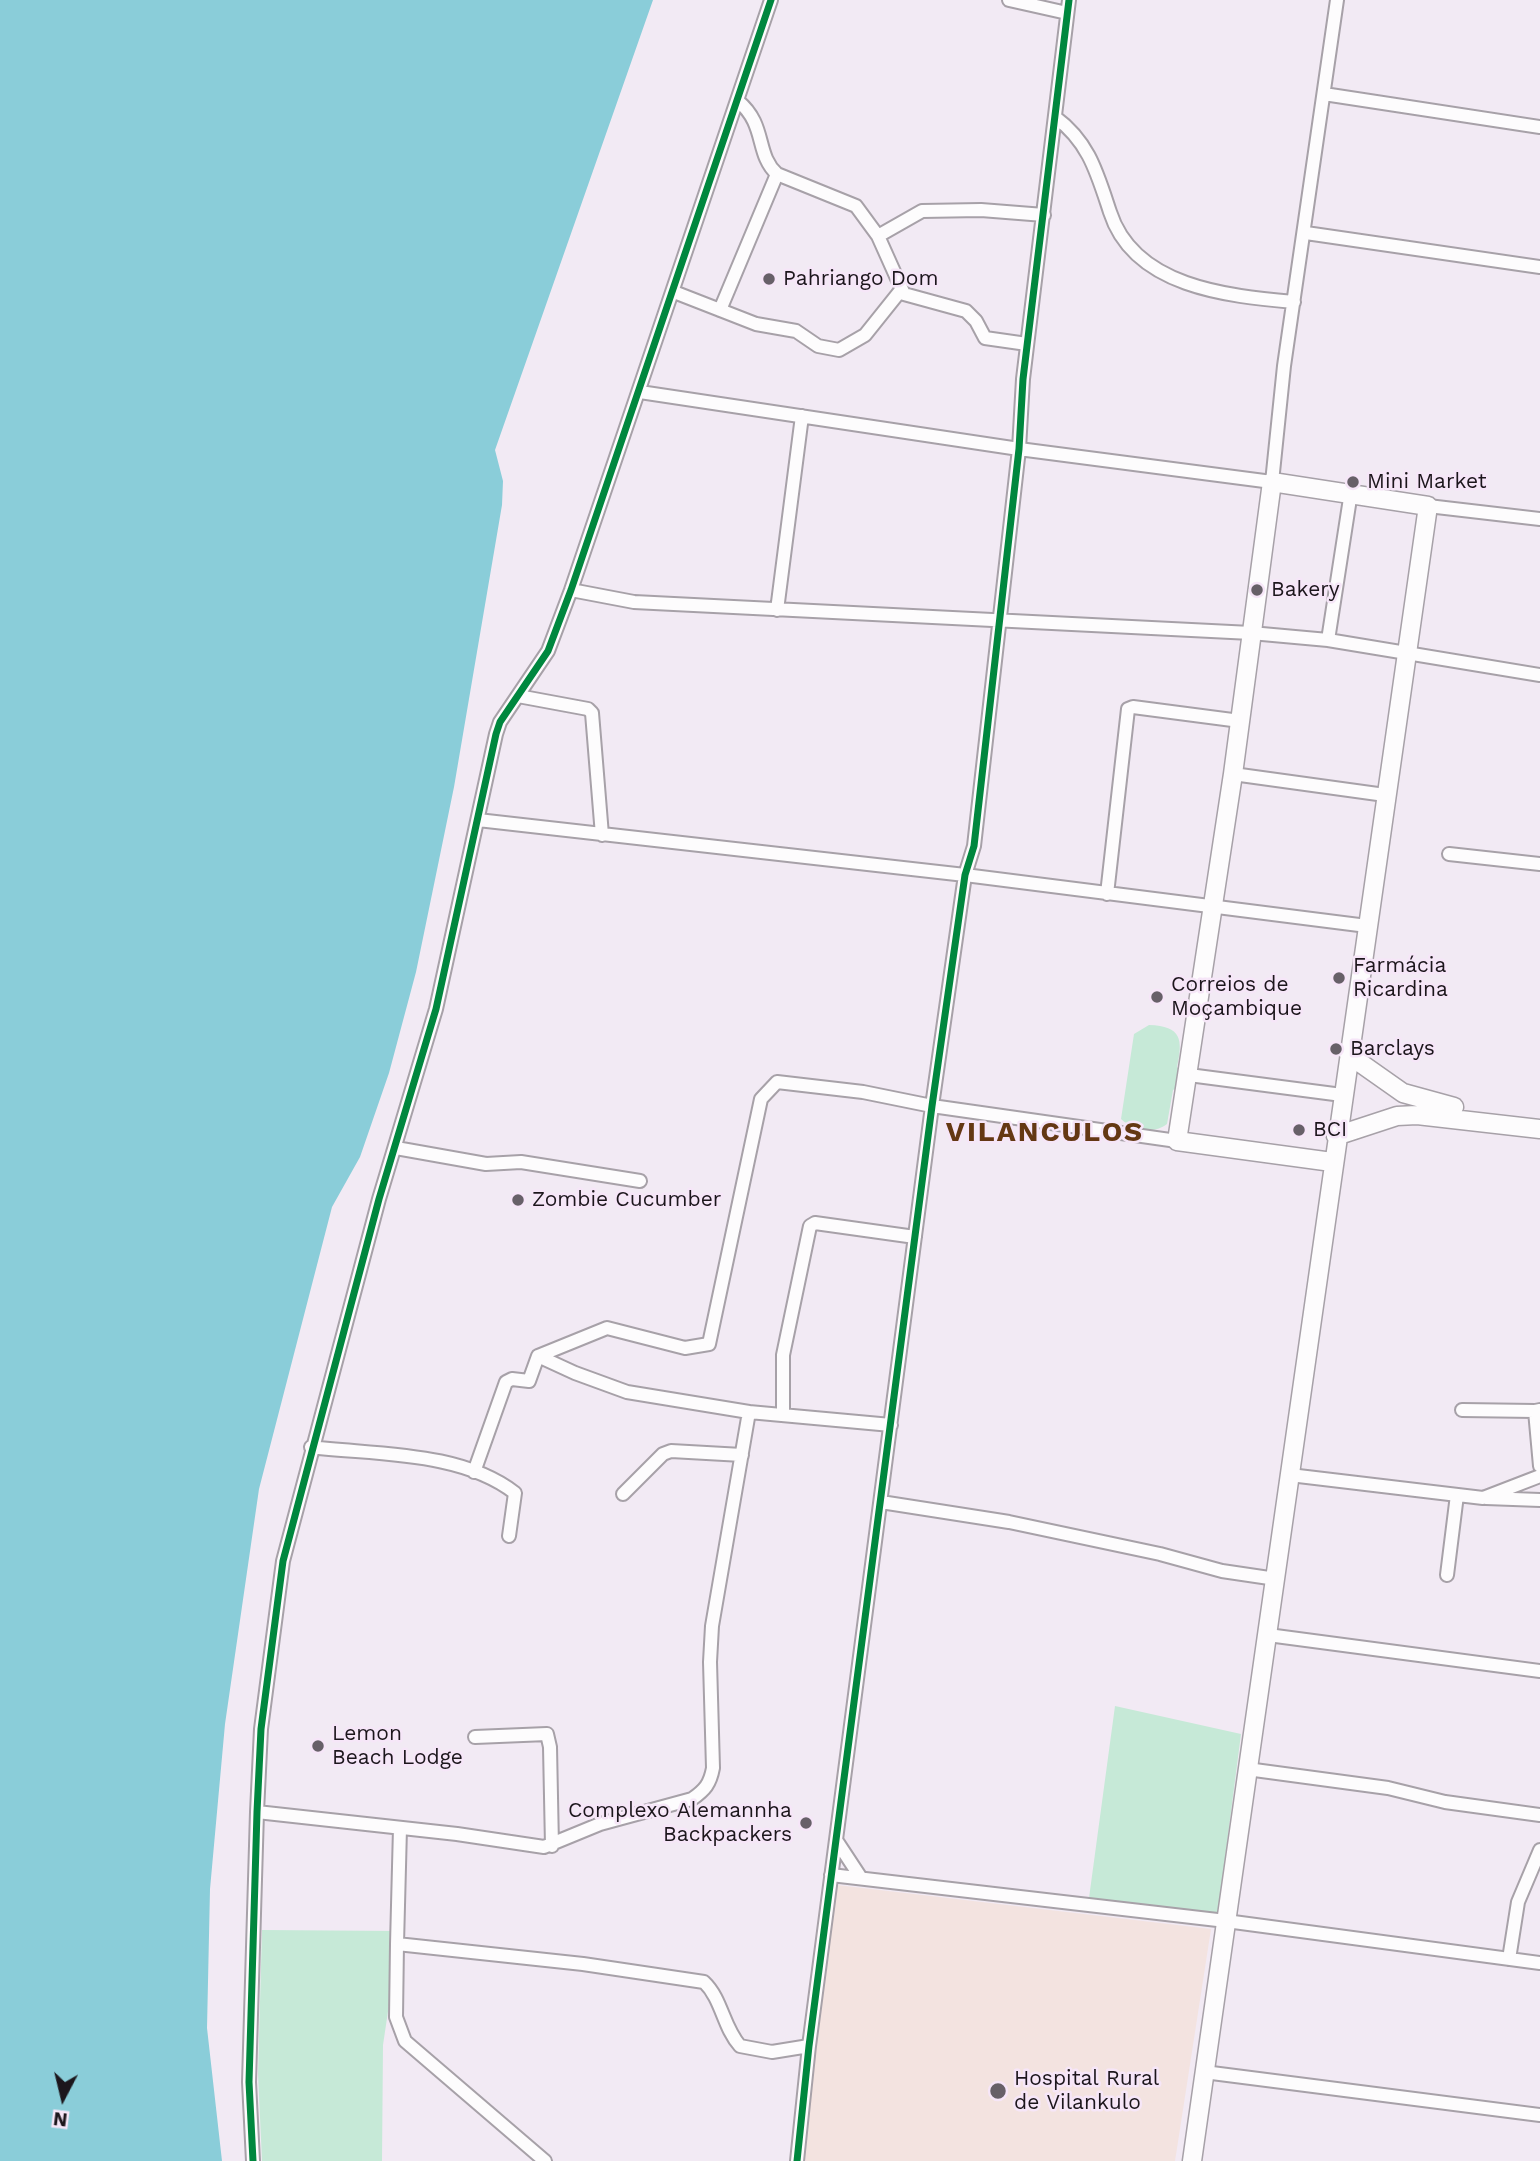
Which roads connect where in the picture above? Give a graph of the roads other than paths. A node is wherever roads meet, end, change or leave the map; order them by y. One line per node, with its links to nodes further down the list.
1 (771, 0): 6 (street)
2 (1009, 0): 4 (street)
3 (1337, 0): 5 (street)
4 (1068, 7): 7 (street)
5 (1324, 94): 8 (street); 11 (street)
6 (738, 101): 9 (street); 15 (street)
7 (1055, 117): 10 (street); 16 (street)
8 (1540, 127)
9 (776, 174): 12 (street); 17 (street)
10 (1044, 215): 12 (street); 18 (street)
11 (1306, 233): 13 (street); 16 (street)
12 (878, 236): 14 (street)
13 (1540, 267)
14 (901, 290): 17 (street); 18 (street)
15 (674, 292): 17 (street); 19 (street)
16 (1294, 302): 22 (street)
17 (720, 310)
18 (1027, 344): 21 (street)
19 (640, 392): 20 (street); 26 (street)
20 (802, 416): 21 (street); 27 (street)
21 (1019, 449): 22 (street); 28 (street)
22 (1272, 482): 23 (main road); 29 (main road)
23 (1351, 492): 24 (main road); 30 (street)
24 (1428, 506): 25 (street); 31 (main road)
25 (1540, 519)
26 (571, 590): 27 (street); 33 (street)
27 (776, 610): 28 (street)
28 (999, 618): 29 (street); 41 (street)
29 (1251, 633): 30 (street); 34 (main road)
30 (1328, 640): 31 (street)
31 (1407, 653): 32 (street); 36 (main road)
32 (1540, 674)
33 (518, 696): 37 (street); 38 (street)
34 (1240, 721): 35 (main road); 42 (street)
35 (1233, 774): 36 (street); 43 (main road)
36 (1385, 795): 44 (main road)
37 (478, 820): 38 (street); 53 (street)
38 (602, 835): 41 (street)
39 (1449, 854): 40 (street)
40 (1540, 864)
41 (965, 875): 42 (street); 48 (street)
42 (1107, 894): 43 (street)
43 (1213, 908): 44 (street); 46 (main road)
44 (1367, 926): 45 (main road)
45 (1349, 1055): 47 (main road); 49 (main road)
46 (1189, 1075): 47 (street); 52 (main road)
47 (1342, 1094): 51 (main road)
48 (932, 1106): 52 (street); 56 (street); 57 (street)
49 (1540, 1117)
50 (1540, 1129): 51 (main road)
51 (1336, 1136): 54 (main road)
52 (1177, 1141): 54 (main road)
53 (396, 1148): 55 (street); 63 (street)
54 (1332, 1162): 67 (main road)
55 (640, 1181)
56 (915, 1237): 61 (street); 62 (street)
57 (538, 1356): 60 (street); 66 (street)
58 (1462, 1410): 59 (street)
59 (1537, 1410): 65 (street)
60 (749, 1412): 61 (street); 64 (street)
61 (783, 1415): 62 (street)
62 (891, 1425): 73 (street)
63 (311, 1447): 66 (street); 81 (street)
64 (742, 1455): 69 (street); 85 (street)
65 (1540, 1466)
66 (474, 1472): 74 (street)
67 (1290, 1475): 70 (street); 76 (main road)
68 (1540, 1476): 71 (street)
69 (623, 1494)
70 (1457, 1495): 71 (street); 75 (street)
71 (1483, 1498): 72 (street)
72 (1540, 1500)
73 (881, 1502): 76 (street); 84 (street)
74 (509, 1536)
75 (1447, 1575)
76 (1276, 1580): 77 (main road)
77 (1268, 1635): 78 (street); 80 (main road)
78 (1540, 1671)
79 (475, 1737): 85 (street)
80 (1248, 1769): 82 (street); 89 (main road)
81 (257, 1812): 83 (street); 96 (street)
82 (1540, 1815)
83 (400, 1828): 85 (street); 90 (street)
84 (836, 1840): 87 (street); 88 (street)
85 (552, 1846)
86 (1540, 1850): 91 (street)
87 (831, 1875): 88 (street); 93 (street)
88 (861, 1878): 89 (street)
89 (1226, 1921): 91 (street); 94 (main road)
90 (397, 1944): 93 (street); 97 (street)
91 (1509, 1959): 92 (street)
92 (1540, 1964)
93 (809, 2046): 98 (street)
94 (1205, 2072): 95 (street); 99 (main road)
95 (1540, 2115)
96 (253, 2161)
97 (545, 2161)
98 (797, 2161)
99 (1192, 2161)

